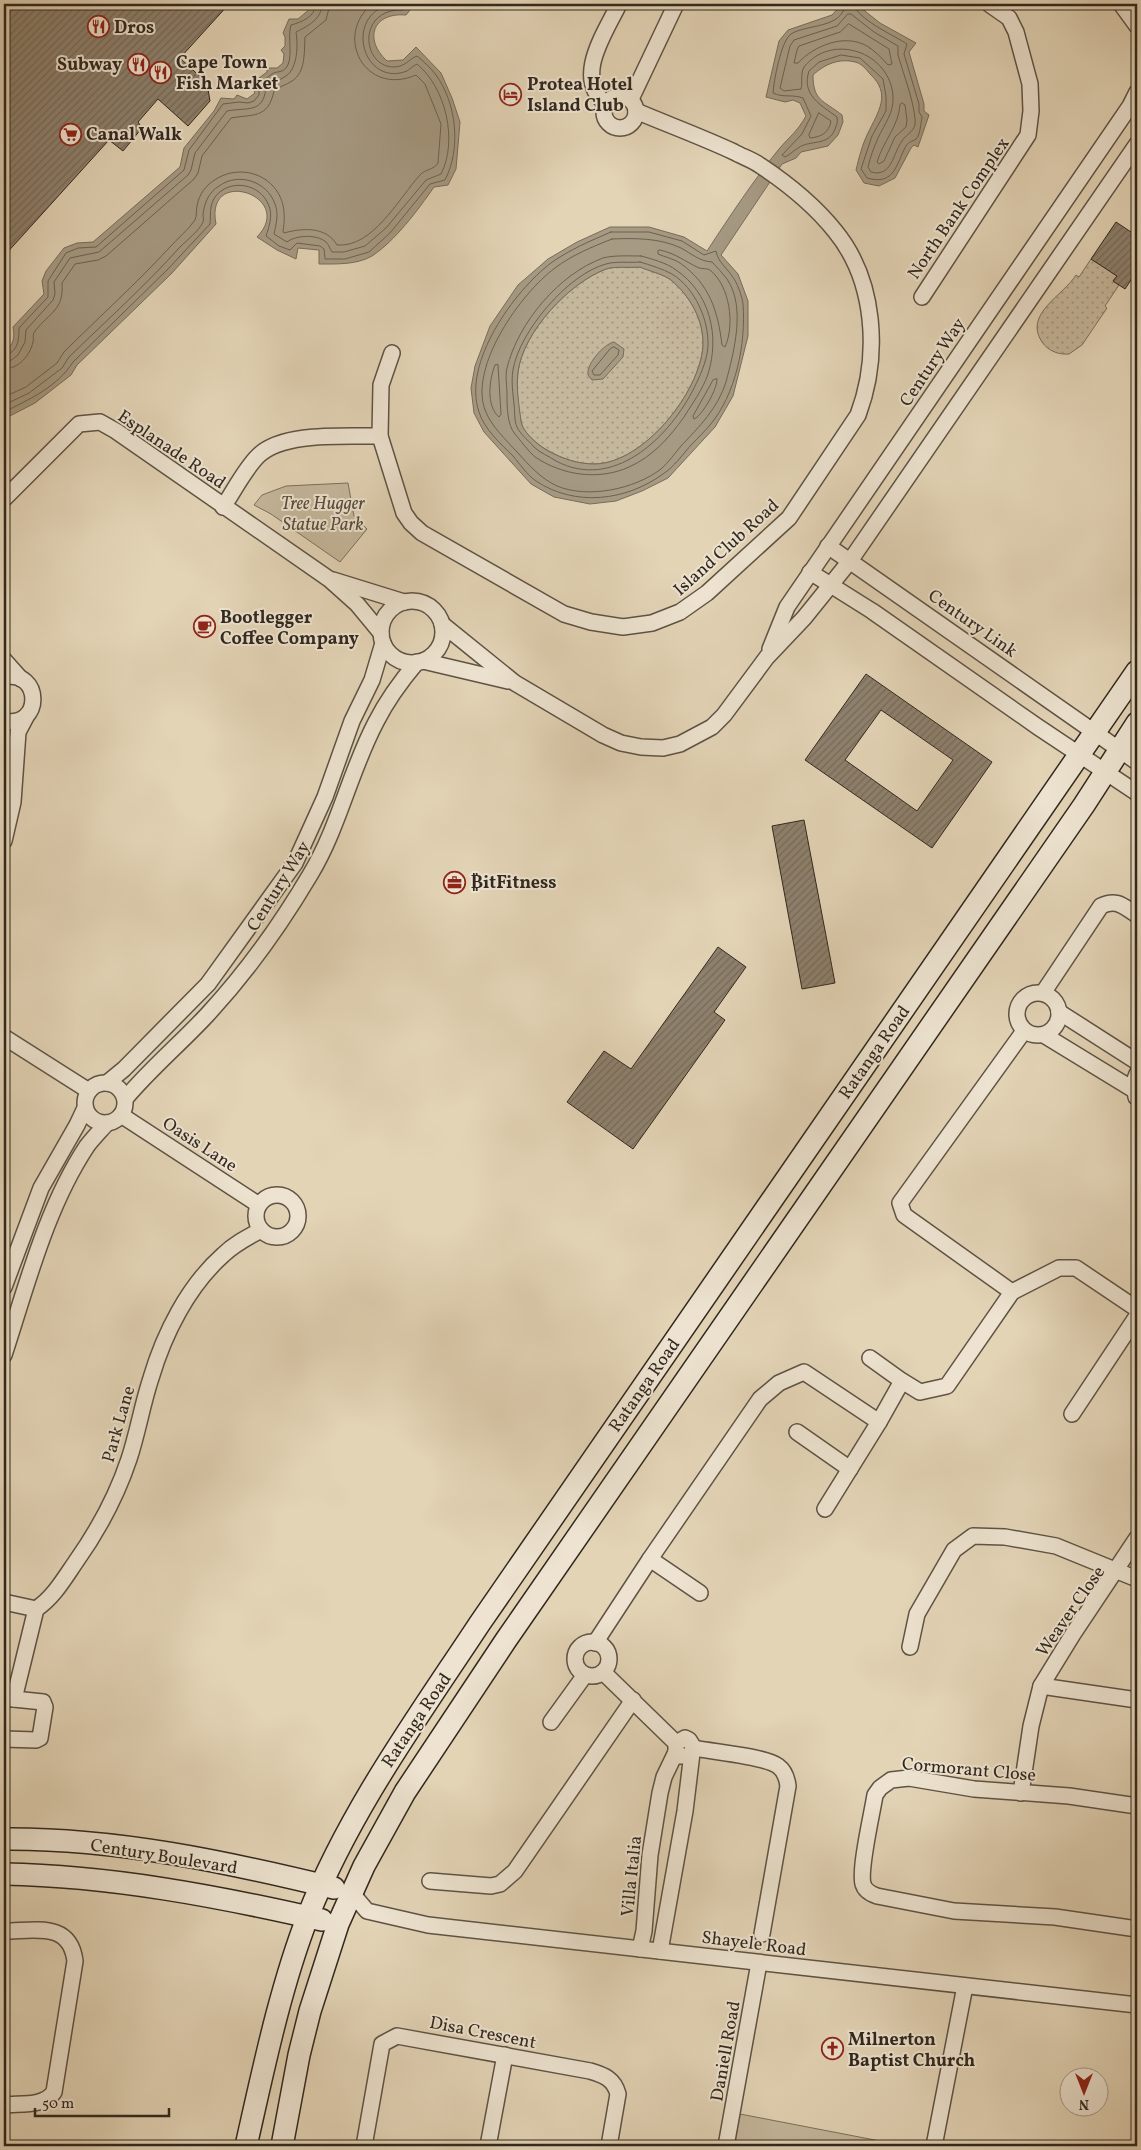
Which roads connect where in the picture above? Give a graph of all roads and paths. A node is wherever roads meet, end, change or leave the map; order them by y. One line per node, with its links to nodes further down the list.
1 (619, 4): 7 (street)
2 (676, 4): 8 (street)
3 (989, 4): 10 (street, North Bank Complex)
4 (1121, 4): 5 (street)
5 (1137, 26)
6 (1137, 92): 15 (street, Century Way)
7 (606, 104): 8 (street); 8 (street)
8 (634, 105): 12 (street, Island Club Road)
9 (1137, 144): 16 (street, Century Way)
10 (922, 297)
11 (392, 353): 12 (street, Island Club Road)
12 (380, 436): 14 (street)
13 (4, 500): 14 (street, Esplanade Road)
14 (228, 510): 18 (street, Esplanade Road)
15 (828, 546): 16 (street, Century Link); 17 (street, Century Way)
16 (850, 561): 19 (street, Century Way); 33 (street, Century Link)
17 (810, 572): 19 (street); 23 (street, Century Way)
18 (329, 579): 20 (street, Esplanade Road); 22 (street, Esplanade Road)
19 (830, 586): 23 (street, Century Way); 35 (street)
20 (404, 602): 21 (street); 22 (street)
21 (442, 624): 25 (street); 29 (street, Century Way)
22 (382, 638): 25 (street); 49 (street, Century Way)
23 (767, 657): 29 (street, Century Way)
24 (4, 660): 28 (street)
25 (420, 662): 29 (street, Century Way); 52 (street, Century Way)
26 (1137, 671): 33 (main road, Ratanga Road)
27 (4, 678): 28 (street)
28 (21, 679): 30 (street)
29 (515, 683)
30 (27, 715): 31 (street); 36 (street)
31 (4, 723): 36 (street)
32 (1137, 724): 34 (main road, Ratanga Road)
33 (1096, 732): 34 (street, Century Link); 35 (main road, Ratanga Road)
34 (1120, 750): 37 (street, Century Link); 38 (main road, Ratanga Road)
35 (1079, 755): 38 (street); 96 (main road, Ratanga Road)
36 (15, 759): 40 (street)
37 (1137, 762)
38 (1105, 772): 39 (street); 97 (main road, Ratanga Road)
39 (1137, 793)
40 (4, 841)
41 (1137, 916): 42 (street)
42 (1043, 993): 43 (street); 44 (street)
43 (1059, 1012): 45 (street); 47 (street)
44 (1024, 1031): 45 (street); 59 (street)
45 (1044, 1034): 51 (street)
46 (4, 1037): 50 (street)
47 (1137, 1062)
48 (1137, 1074): 51 (street)
49 (107, 1083): 50 (street); 52 (street)
50 (89, 1091): 53 (street)
51 (1135, 1094)
52 (125, 1099): 54 (street)
53 (85, 1108): 55 (street); 58 (street)
54 (121, 1115): 55 (street); 56 (street, Oasis Lane)
55 (107, 1123): 62 (street)
56 (259, 1205): 57 (street); 57 (street)
57 (261, 1230): 76 (street, Park Lane)
58 (4, 1287)
59 (1012, 1292): 60 (street); 64 (street)
60 (1137, 1308)
61 (1137, 1316): 65 (street)
62 (4, 1355)
63 (870, 1358): 64 (street)
64 (902, 1381): 66 (street)
65 (1072, 1414)
66 (880, 1422): 68 (street); 71 (street)
67 (797, 1432): 68 (street)
68 (850, 1468): 69 (street)
69 (825, 1509)
70 (1137, 1538): 72 (street)
71 (650, 1559): 74 (street); 77 (street)
72 (1116, 1571): 73 (street, Weaver Close); 78 (street); 81 (street, Weaver Close)
73 (1137, 1579)
74 (700, 1593)
75 (4, 1602): 76 (street)
76 (36, 1609): 82 (street)
77 (595, 1643): 79 (street); 80 (street)
78 (910, 1647)
79 (604, 1672): 80 (street); 83 (street)
80 (585, 1675): 85 (street)
81 (1041, 1686): 84 (street); 89 (street, Weaver Close)
82 (9, 1699): 86 (street)
83 (633, 1700): 87 (street); 95 (street)
84 (1137, 1700)
85 (551, 1722)
86 (4, 1739)
87 (676, 1748): 88 (street); 91 (street, Villa Italia)
88 (693, 1751): 93 (street); 103 (street)
89 (1021, 1793): 90 (street, Cormorant Close); 101 (street, Cormorant Close)
90 (1137, 1806)
91 (653, 1838): 93 (street); 104 (street, Villa Italia)
92 (4, 1839): 96 (main road, Century Boulevard)
93 (680, 1843): 105 (street)
94 (4, 1874): 99 (main road, Century Boulevard)
95 (430, 1881)
96 (322, 1885): 97 (main road, Century Boulevard); 99 (main road, Ratanga Road)
97 (351, 1892): 98 (street); 100 (main road, Ratanga Road)
98 (367, 1912): 100 (street); 104 (street, Shayele Road)
99 (308, 1917): 100 (main road, Century Boulevard); 112 (main road, Ratanga Road)
100 (338, 1924): 111 (main road, Ratanga Road)
101 (1137, 1929)
102 (4, 1931): 110 (street)
103 (762, 1934)
104 (640, 1949): 105 (street, Shayele Road)
105 (660, 1951): 106 (street, Shayele Road)
106 (759, 1963): 107 (street, Shayele Road); 118 (street, Daniell Road)
107 (965, 1986): 108 (street, Shayele Road); 119 (street)
108 (1137, 2005)
109 (505, 2055): 115 (street, Disa Crescent); 116 (street); 117 (street, Disa Crescent)
110 (4, 2105)
111 (289, 2109): 113 (main road); 114 (main road, Ratanga Road)
112 (246, 2146)
113 (274, 2146)
114 (282, 2146)
115 (364, 2146)
116 (488, 2146)
117 (609, 2146)
118 (726, 2146)
119 (934, 2146)

